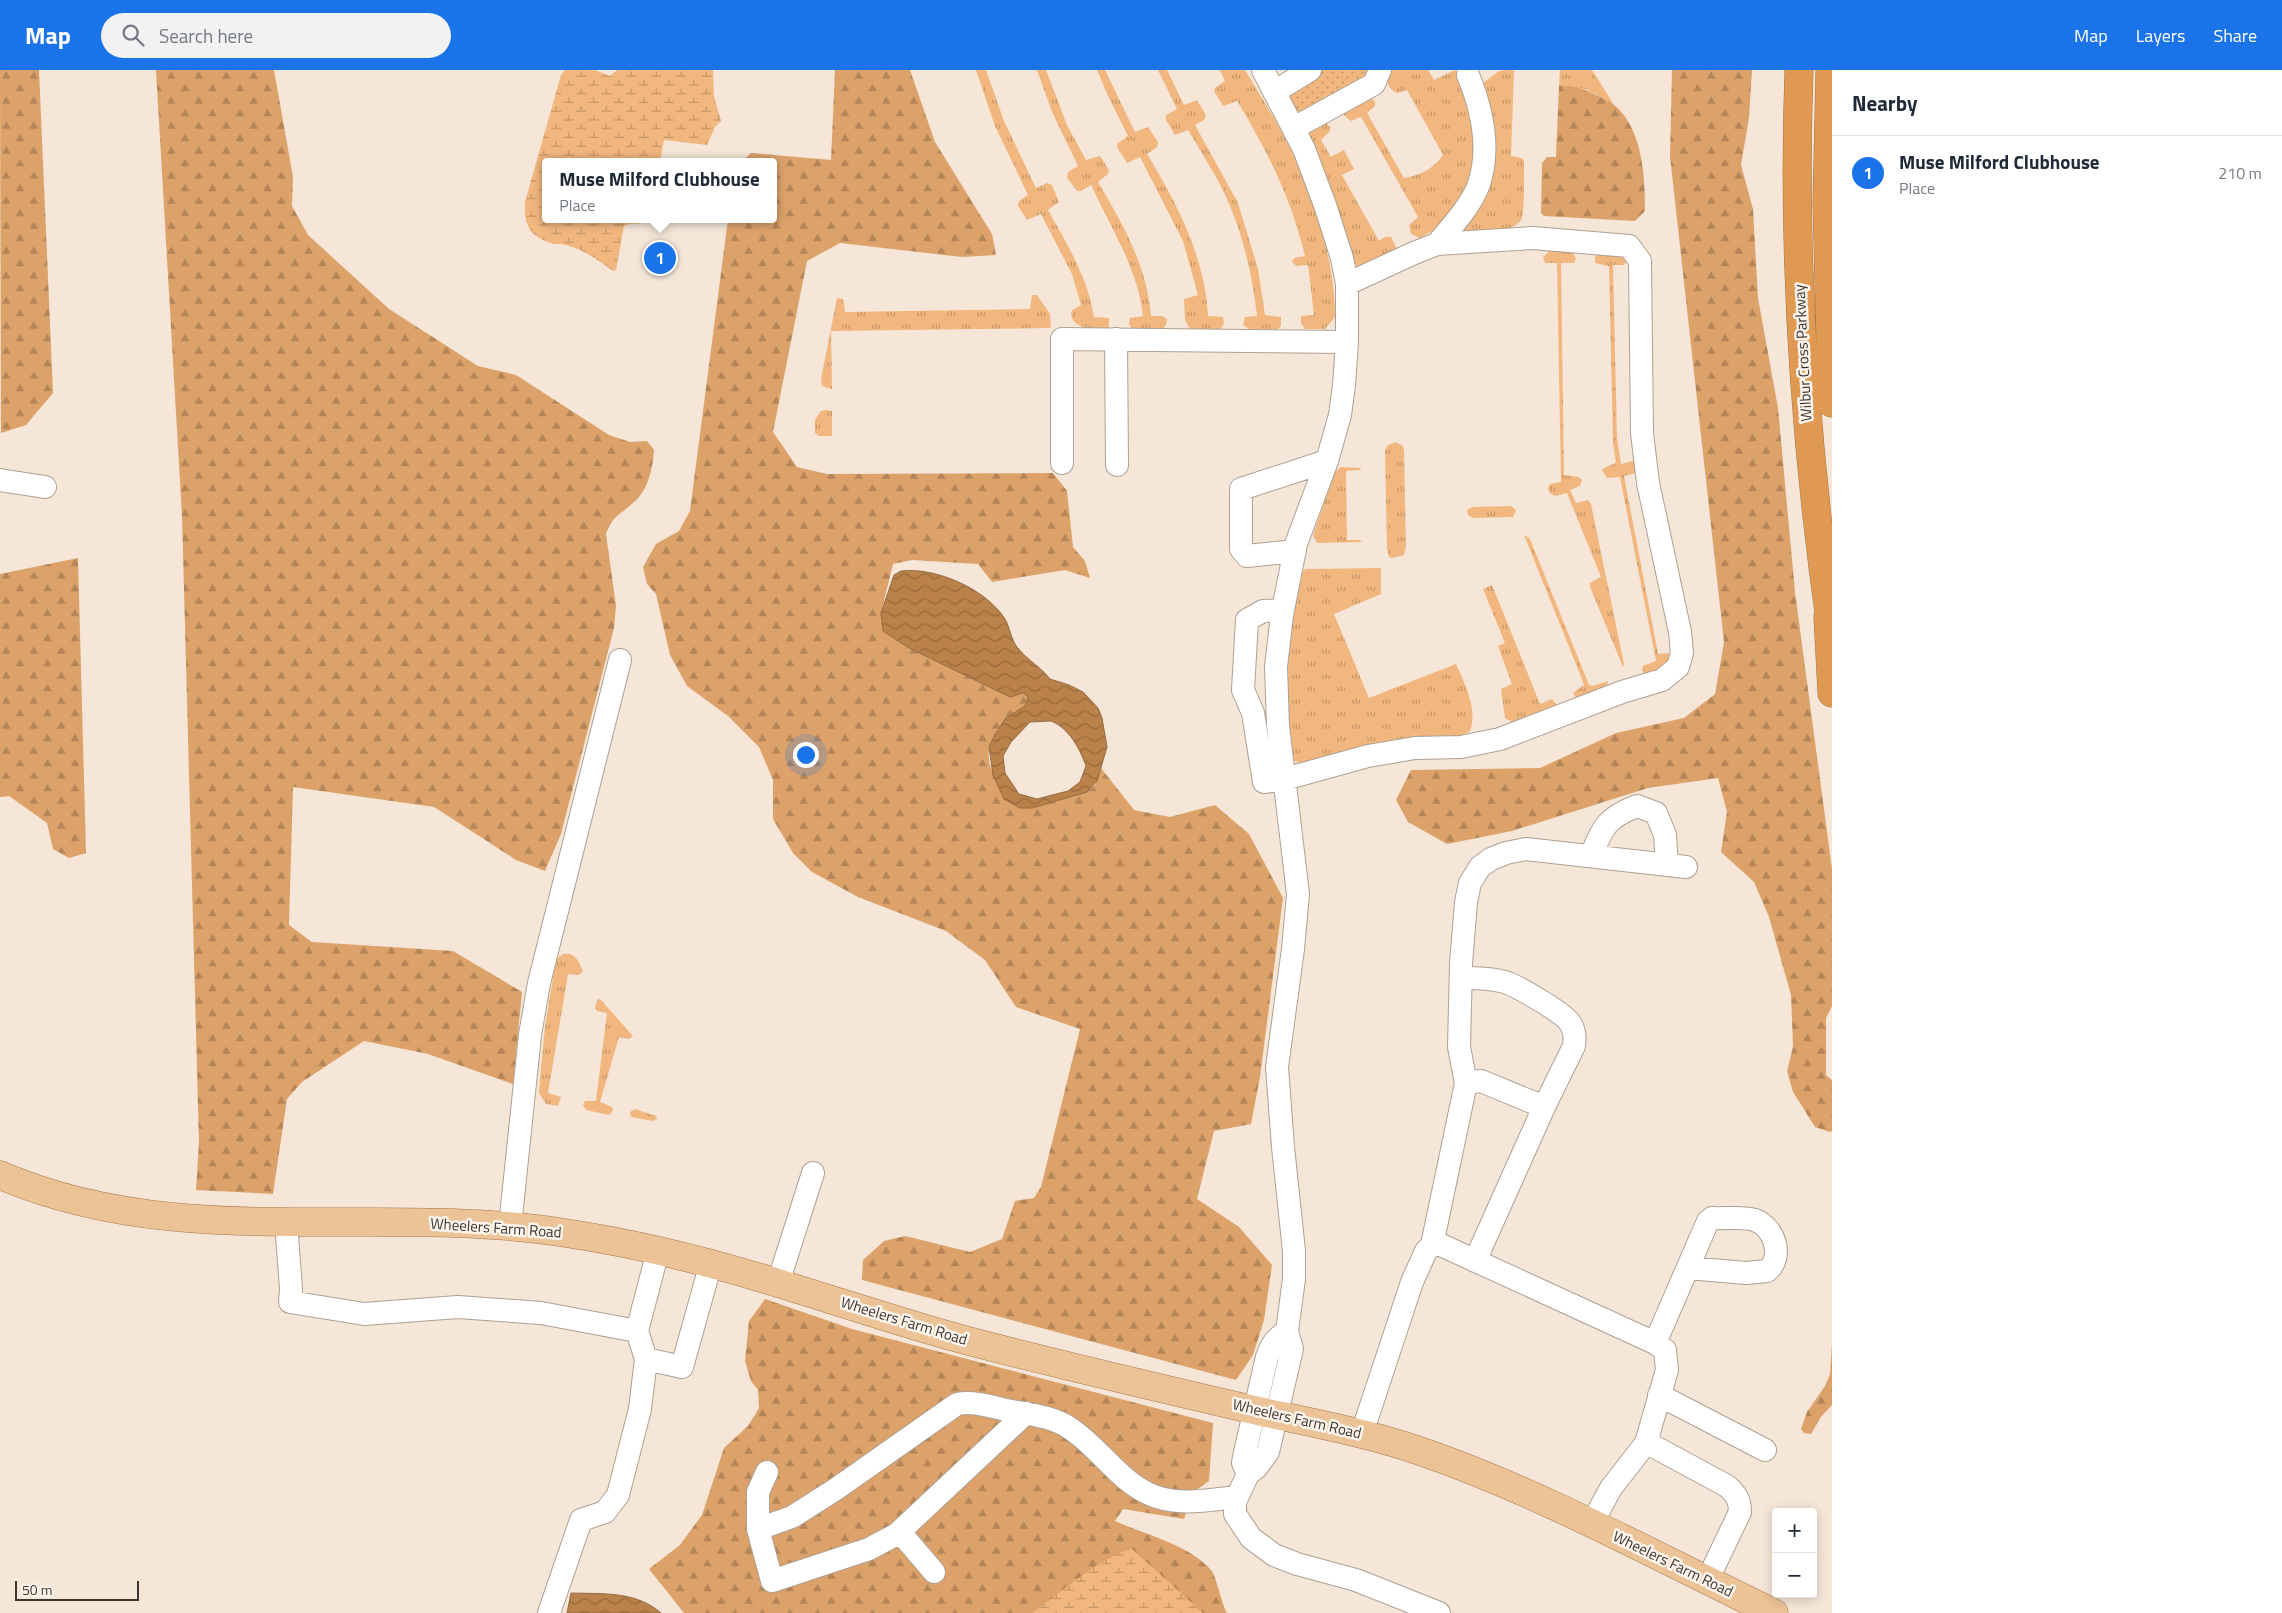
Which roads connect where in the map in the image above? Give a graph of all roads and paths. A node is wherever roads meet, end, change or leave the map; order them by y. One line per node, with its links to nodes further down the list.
1 (1262, 70): 8 (street)
2 (1310, 70): 8 (street)
3 (1380, 70): 9 (street)
4 (1782, 70): 14 (highway)
5 (1799, 70): 14 (highway, Wilbur Cross Parkway)
6 (1830, 70): 10 (highway, Wilbur Cross Parkway)
7 (1468, 75): 11 (street)
8 (1274, 92): 9 (street)
9 (1294, 128): 13 (street)
10 (1827, 202): 12 (highway); 17 (highway, Wilbur Cross Parkway)
11 (1437, 244): 13 (street); 29 (street)
12 (1832, 247)
13 (1347, 284): 16 (street)
14 (1800, 312): 24 (highway, Wilbur Cross Parkway)
15 (1116, 339): 16 (street); 19 (street); 20 (street)
16 (1347, 342): 18 (street)
17 (1832, 403)
18 (1327, 461): 23 (street); 23 (street)
19 (1062, 463)
20 (1117, 465)
21 (0, 480): 22 (street)
22 (44, 487)
23 (1295, 551): 25 (street)
24 (1828, 606): 26 (highway, Wilbur Cross Parkway); 28 (highway)
25 (1283, 610): 29 (street); 29 (street)
26 (1832, 634)
27 (620, 660): 37 (street)
28 (1832, 693)
29 (1286, 779): 48 (street)
30 (1591, 856): 30 (street); 31 (street)
31 (1461, 978): 32 (street); 33 (street)
32 (1466, 1083): 33 (street); 38 (street)
33 (1544, 1107): 40 (street)
34 (813, 1173): 43 (street)
35 (0, 1175): 36 (main road, Wheelers Farm Road)
36 (286, 1222): 37 (main road, Wheelers Farm Road); 44 (street)
37 (510, 1226): 39 (main road, Wheelers Farm Road)
38 (1432, 1245): 40 (street); 50 (street)
39 (658, 1251): 41 (main road, Wheelers Farm Road); 44 (street)
40 (1475, 1260): 45 (street)
41 (711, 1263): 43 (main road, Wheelers Farm Road); 46 (street)
42 (1688, 1268): 45 (street)
43 (778, 1283): 48 (main road, Wheelers Farm Road)
44 (637, 1331): 46 (street)
45 (1655, 1343): 47 (street)
46 (646, 1359): 60 (street)
47 (1659, 1395): 51 (street); 52 (street)
48 (1266, 1412): 50 (main road, Wheelers Farm Road); 54 (street)
49 (1026, 1414): 54 (street); 56 (street); 57 (street)
50 (1362, 1433): 55 (main road, Wheelers Farm Road)
51 (1646, 1443): 55 (street); 59 (street)
52 (1765, 1450)
53 (767, 1472): 56 (street)
54 (1237, 1497): 61 (street)
55 (1591, 1525): 59 (main road, Wheelers Farm Road)
56 (758, 1529): 57 (street)
57 (900, 1532): 58 (street)
58 (934, 1572)
59 (1707, 1581): 62 (main road, Wheelers Farm Road)
60 (549, 1613)
61 (1440, 1613)
62 (1774, 1613)

